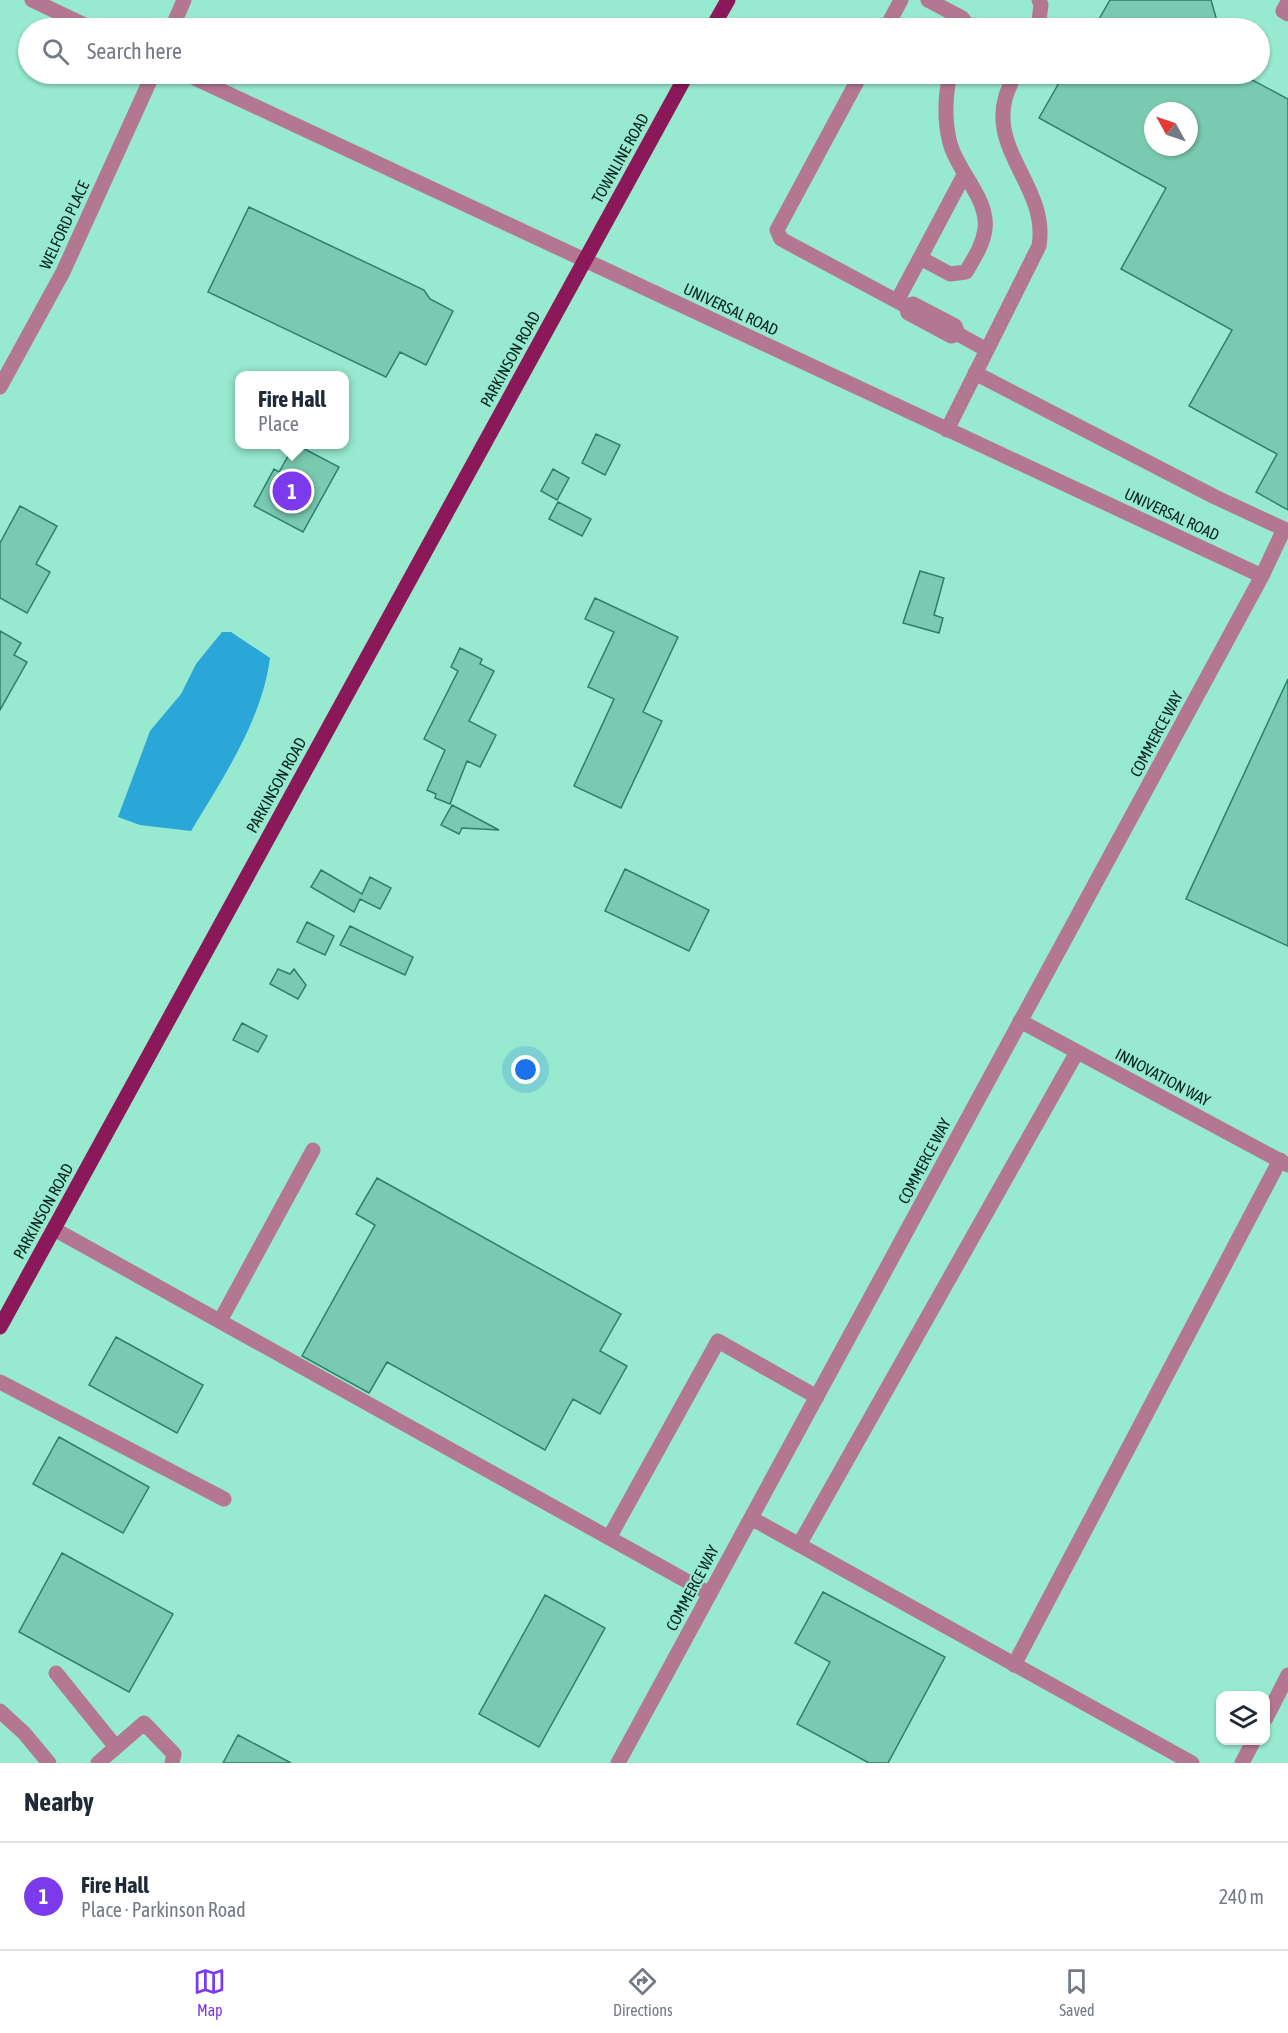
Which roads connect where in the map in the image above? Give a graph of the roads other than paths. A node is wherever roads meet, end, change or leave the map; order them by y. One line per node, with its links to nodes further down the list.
1 (32, 0): 9 (street)
2 (184, 0): 10 (street)
3 (728, 0): 11 (main road)
4 (902, 0): 12 (street)
5 (928, 0): 13 (street)
6 (1039, 0): 14 (street)
7 (1288, 2): 8 (street)
8 (1288, 14)
9 (70, 18)
10 (176, 18)
11 (718, 18)
12 (892, 18)
13 (962, 18)
14 (1039, 18)
15 (148, 84): 27 (street, WELFORD PLACE)
16 (207, 84): 23 (street, UNIVERSAL ROAD)
17 (681, 84): 23 (main road, TOWNLINE ROAD)
18 (856, 84): 24 (street)
19 (948, 84): 21 (street)
20 (1010, 84): 25 (street)
21 (964, 175): 22 (street); 22 (street)
22 (920, 258): 24 (street)
23 (584, 261): 28 (street, UNIVERSAL ROAD); 35 (main road, PARKINSON ROAD)
24 (902, 304): 25 (street)
25 (987, 350): 26 (street)
26 (975, 373): 28 (street); 29 (street)
27 (0, 387)
28 (947, 430): 30 (street, UNIVERSAL ROAD)
29 (1286, 530): 30 (street, COMMERCE WAY)
30 (1262, 576): 31 (street, COMMERCE WAY)
31 (1020, 1021): 32 (street, INNOVATION WAY); 39 (street, COMMERCE WAY)
32 (1077, 1052): 34 (street, INNOVATION WAY); 43 (street)
33 (313, 1150): 36 (street)
34 (1284, 1163): 45 (street)
35 (54, 1229): 36 (street); 37 (main road, PARKINSON ROAD)
36 (220, 1321): 42 (street)
37 (0, 1327)
38 (0, 1382): 40 (street)
39 (817, 1397): 41 (street, COMMERCE WAY); 42 (street)
40 (224, 1499)
41 (751, 1518): 43 (street); 44 (street, COMMERCE WAY)
42 (609, 1538): 44 (street)
43 (799, 1545): 45 (street)
44 (710, 1594): 55 (street, COMMERCE WAY)
45 (1014, 1665): 56 (street)
46 (56, 1673): 51 (street)
47 (1288, 1675): 48 (street)
48 (1270, 1710)
49 (0, 1711): 52 (street)
50 (1251, 1745): 57 (street)
51 (115, 1746): 53 (street); 54 (street)
52 (49, 1763)
53 (98, 1763)
54 (172, 1763)
55 (618, 1763)
56 (1192, 1763)
57 (1242, 1763)

